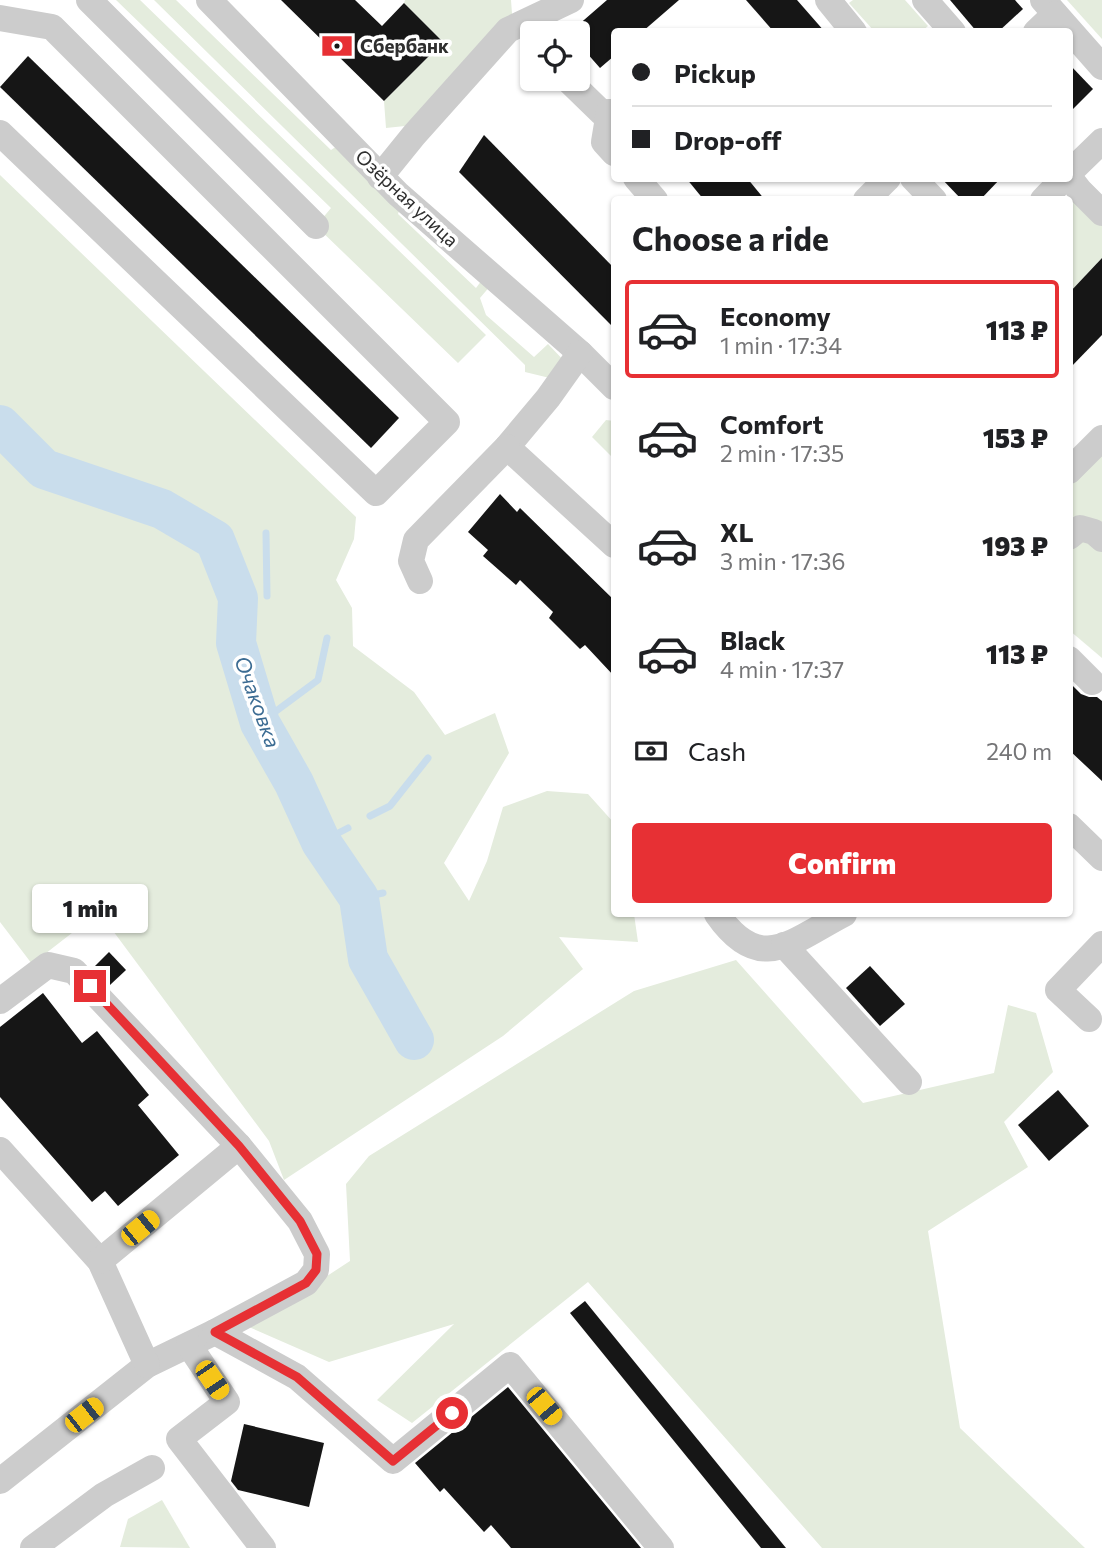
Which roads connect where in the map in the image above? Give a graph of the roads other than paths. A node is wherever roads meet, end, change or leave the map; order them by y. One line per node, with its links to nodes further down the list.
1 (1, 0): 7 (street)
2 (89, 0): 34 (street)
3 (209, 0): 25 (street, Озёрная улица)
4 (571, 0): 10 (street)
5 (828, 0): 11 (street)
6 (925, 0): 12 (street)
7 (0, 7)
8 (1049, 7): 13 (street); 14 (street)
9 (0, 18): 21 (street)
10 (544, 21)
11 (852, 28)
12 (950, 28)
13 (1037, 28)
14 (1068, 28)
15 (520, 33): 25 (street)
16 (1073, 34): 17 (street)
17 (1102, 67)
18 (579, 91): 19 (street)
19 (611, 112)
20 (611, 116): 23 (street)
21 (0, 133)
22 (1102, 141): 24 (street)
23 (611, 150)
24 (1073, 171)
25 (380, 177): 35 (street, Озёрная улица)
26 (1073, 181): 33 (street)
27 (639, 182): 30 (street)
28 (917, 182): 31 (street)
29 (1060, 182): 32 (street)
30 (652, 196)
31 (930, 196)
32 (1046, 196)
33 (1102, 213)
34 (316, 226)
35 (580, 353): 36 (street, Озёрная улица); 38 (street)
36 (611, 384)
37 (1102, 438): 39 (street)
38 (507, 447): 40 (street); 41 (street)
39 (1073, 467)
40 (611, 542)
41 (420, 581)
42 (1073, 663): 43 (street)
43 (1092, 682)
44 (720, 917): 47 (street)
45 (838, 917): 47 (street)
46 (1102, 944): 49 (street)
47 (784, 945): 50 (street)
48 (0, 1001): 51 (street)
49 (1089, 1019)
50 (909, 1082)
51 (239, 1146): 53 (street); 54 (street)
52 (0, 1150): 53 (street)
53 (100, 1261): 56 (street)
54 (215, 1332): 55 (street); 61 (street)
55 (189, 1345): 56 (street); 60 (street)
56 (147, 1365): 58 (street)
57 (152, 1468): 59 (street)
58 (0, 1481)
59 (33, 1548)
60 (262, 1548)
61 (661, 1548)

